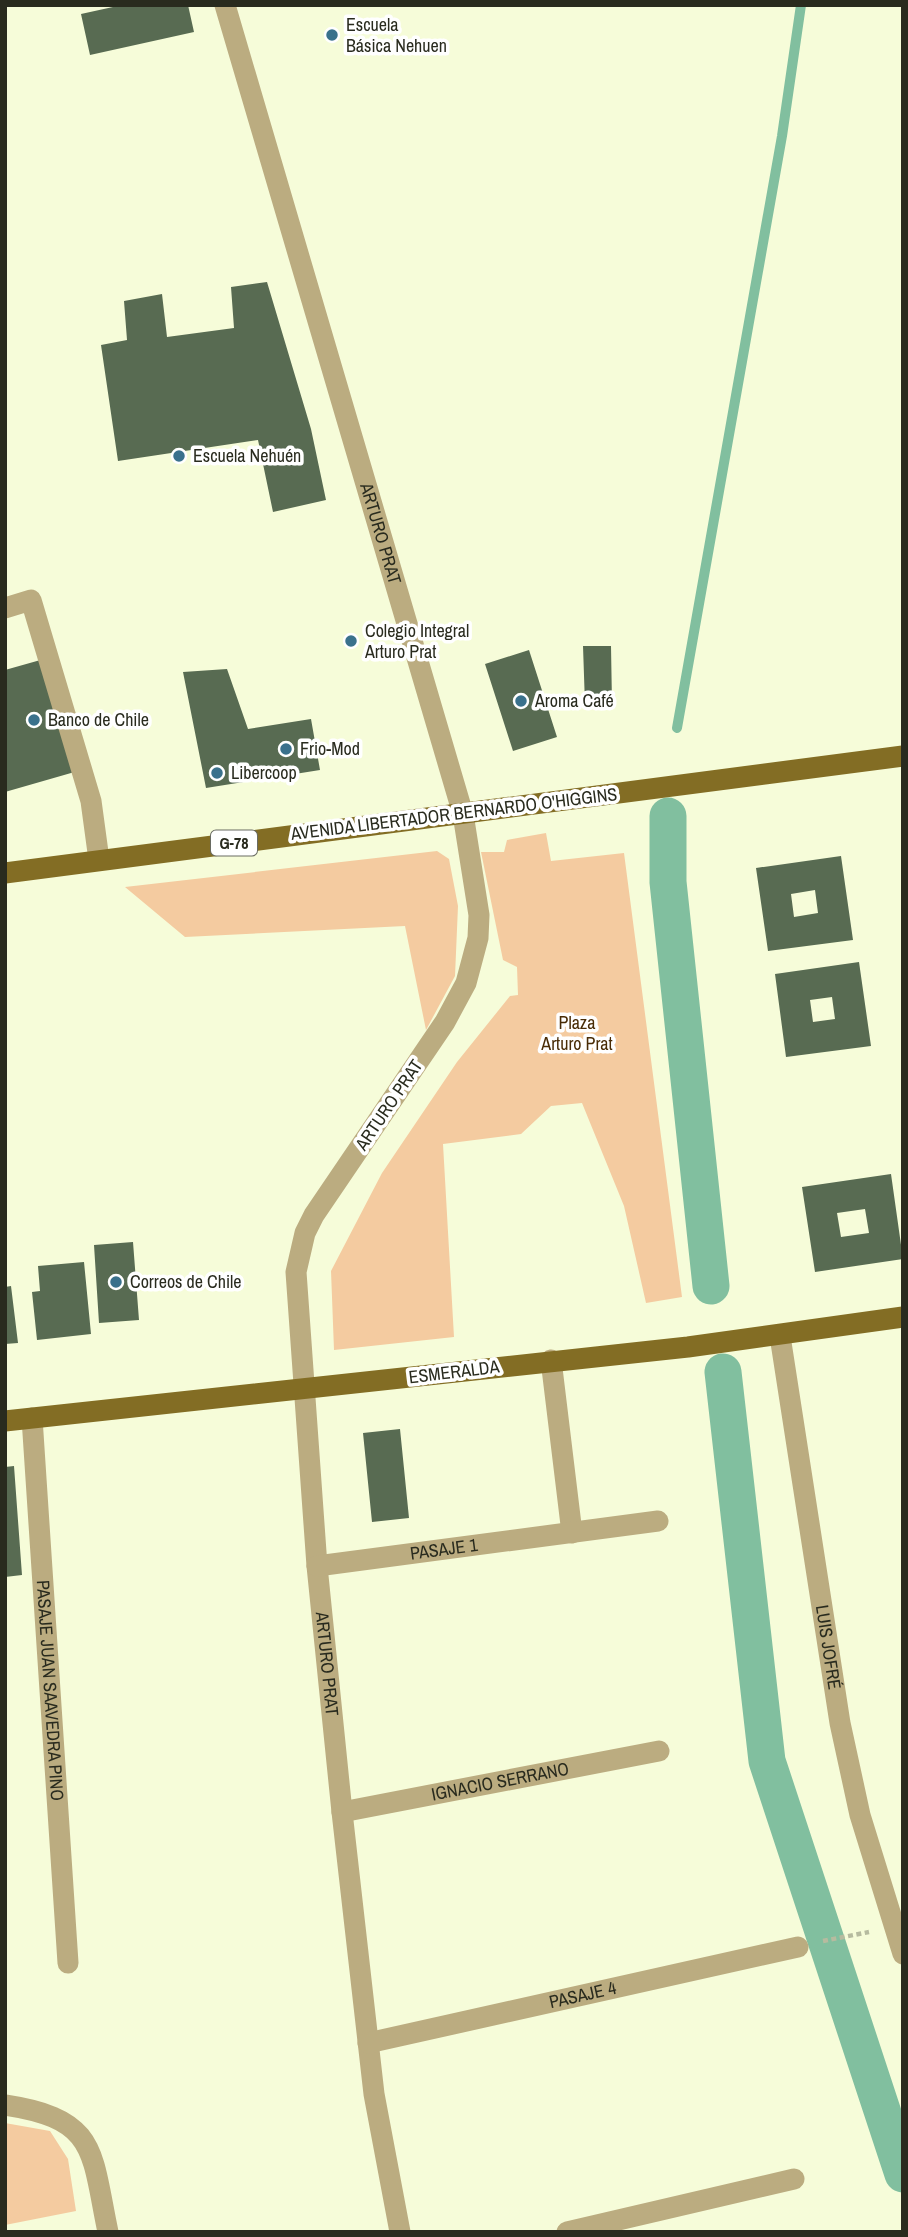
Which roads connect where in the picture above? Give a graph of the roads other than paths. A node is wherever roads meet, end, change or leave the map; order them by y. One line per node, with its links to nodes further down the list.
1 (226, 5): 4 (street, ARTURO PRAT)
2 (5, 608): 5 (street)
3 (903, 756): 4 (main road, AVENIDA LIBERTADOR BERNARDO O'HIGGINS / G-78)
4 (463, 814): 5 (main road, AVENIDA LIBERTADOR BERNARDO O'HIGGINS / G-78); 10 (street, ARTURO PRAT)
5 (99, 860): 6 (main road, AVENIDA LIBERTADOR BERNARDO O'HIGGINS / G-78)
6 (5, 873)
7 (903, 1317): 8 (main road, ESMERALDA)
8 (780, 1336): 9 (main road, ESMERALDA); 18 (street, LUIS JOFRÉ)
9 (551, 1360): 10 (main road, ESMERALDA); 14 (street)
10 (303, 1390): 11 (main road, ESMERALDA); 15 (street, ARTURO PRAT)
11 (32, 1418): 12 (main road, ESMERALDA); 21 (street, PASAJE JUAN SAAVEDRA PINO)
12 (5, 1421)
13 (658, 1521): 14 (street, PASAJE 1)
14 (572, 1533): 15 (street, PASAJE 1)
15 (317, 1566): 17 (street, ARTURO PRAT)
16 (659, 1751): 17 (street, IGNACIO SERRANO)
17 (342, 1812): 22 (street, ARTURO PRAT)
18 (899, 1927): 20 (street, LUIS JOFRÉ)
19 (807, 1944): 22 (street, PASAJE 4)
20 (903, 1954)
21 (68, 1962)
22 (368, 2043): 26 (street, ARTURO PRAT)
23 (5, 2105): 25 (street)
24 (794, 2179): 27 (street)
25 (108, 2232)
26 (400, 2232)
27 (568, 2232)

